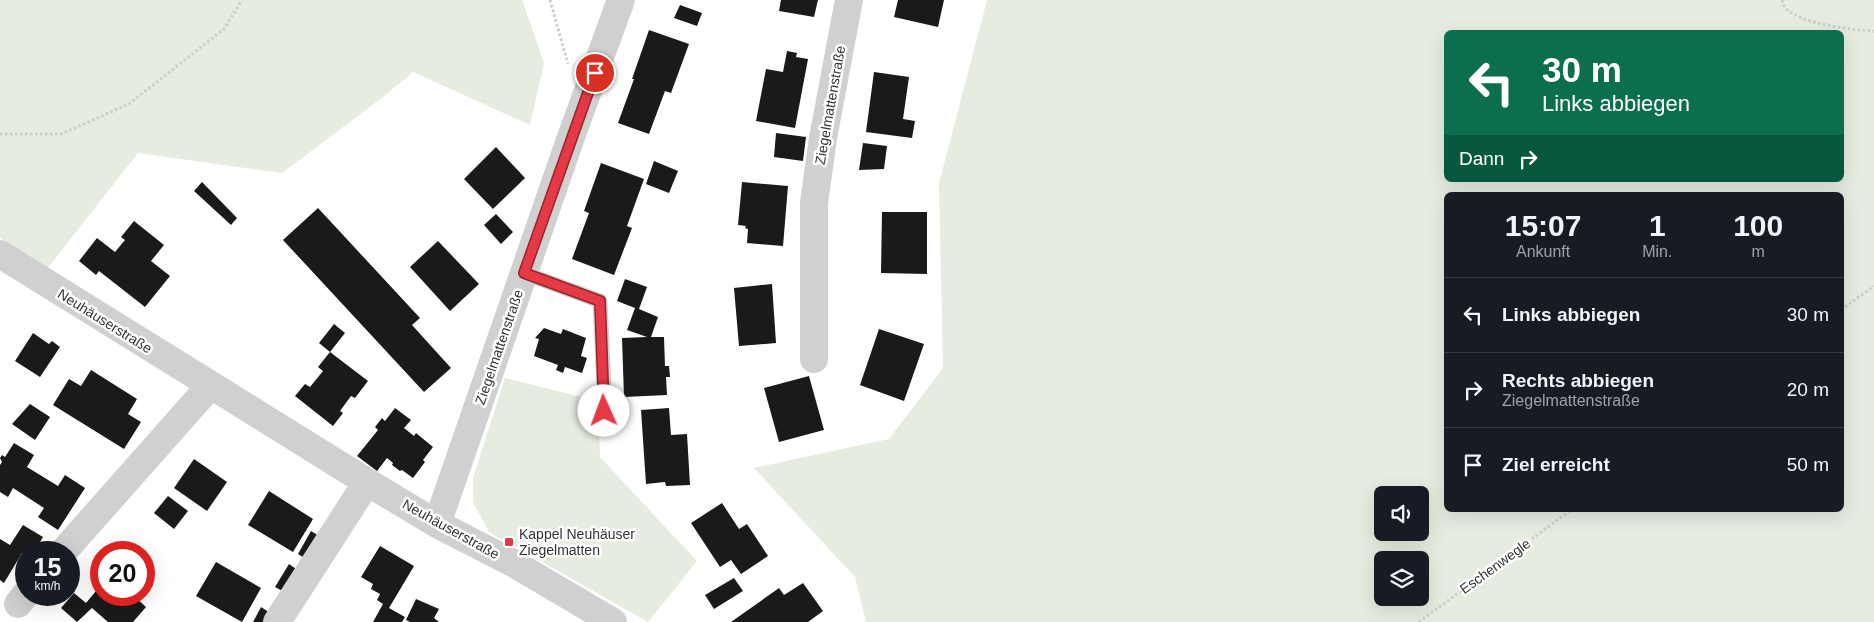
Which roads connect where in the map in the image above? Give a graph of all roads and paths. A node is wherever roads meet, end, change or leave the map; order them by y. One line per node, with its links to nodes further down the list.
1 (242, 0): 8 (path)
2 (550, 0): 7 (path)
3 (621, 0): 10 (street, Ziegelmattenstraße)
4 (848, 0): 13 (street, Ziegelmattenstraße)
5 (1782, 0): 6 (path)
6 (1874, 31)
7 (569, 66)
8 (0, 134)
9 (0, 254): 14 (street, Neuhäuserstraße)
10 (524, 273): 15 (lane); 18 (street, Ziegelmattenstraße)
11 (1874, 286): 12 (path)
12 (1844, 308)
13 (814, 359)
14 (210, 386): 16 (street, Neuhäuserstraße); 19 (street)
15 (604, 411)
16 (367, 482): 18 (street, Neuhäuserstraße); 21 (street)
17 (1568, 512): 22 (path, Eschenwegle)
18 (437, 524): 20 (street, Neuhäuserstraße)
19 (73, 541)
20 (604, 620)
21 (277, 622)
22 (1419, 622)

